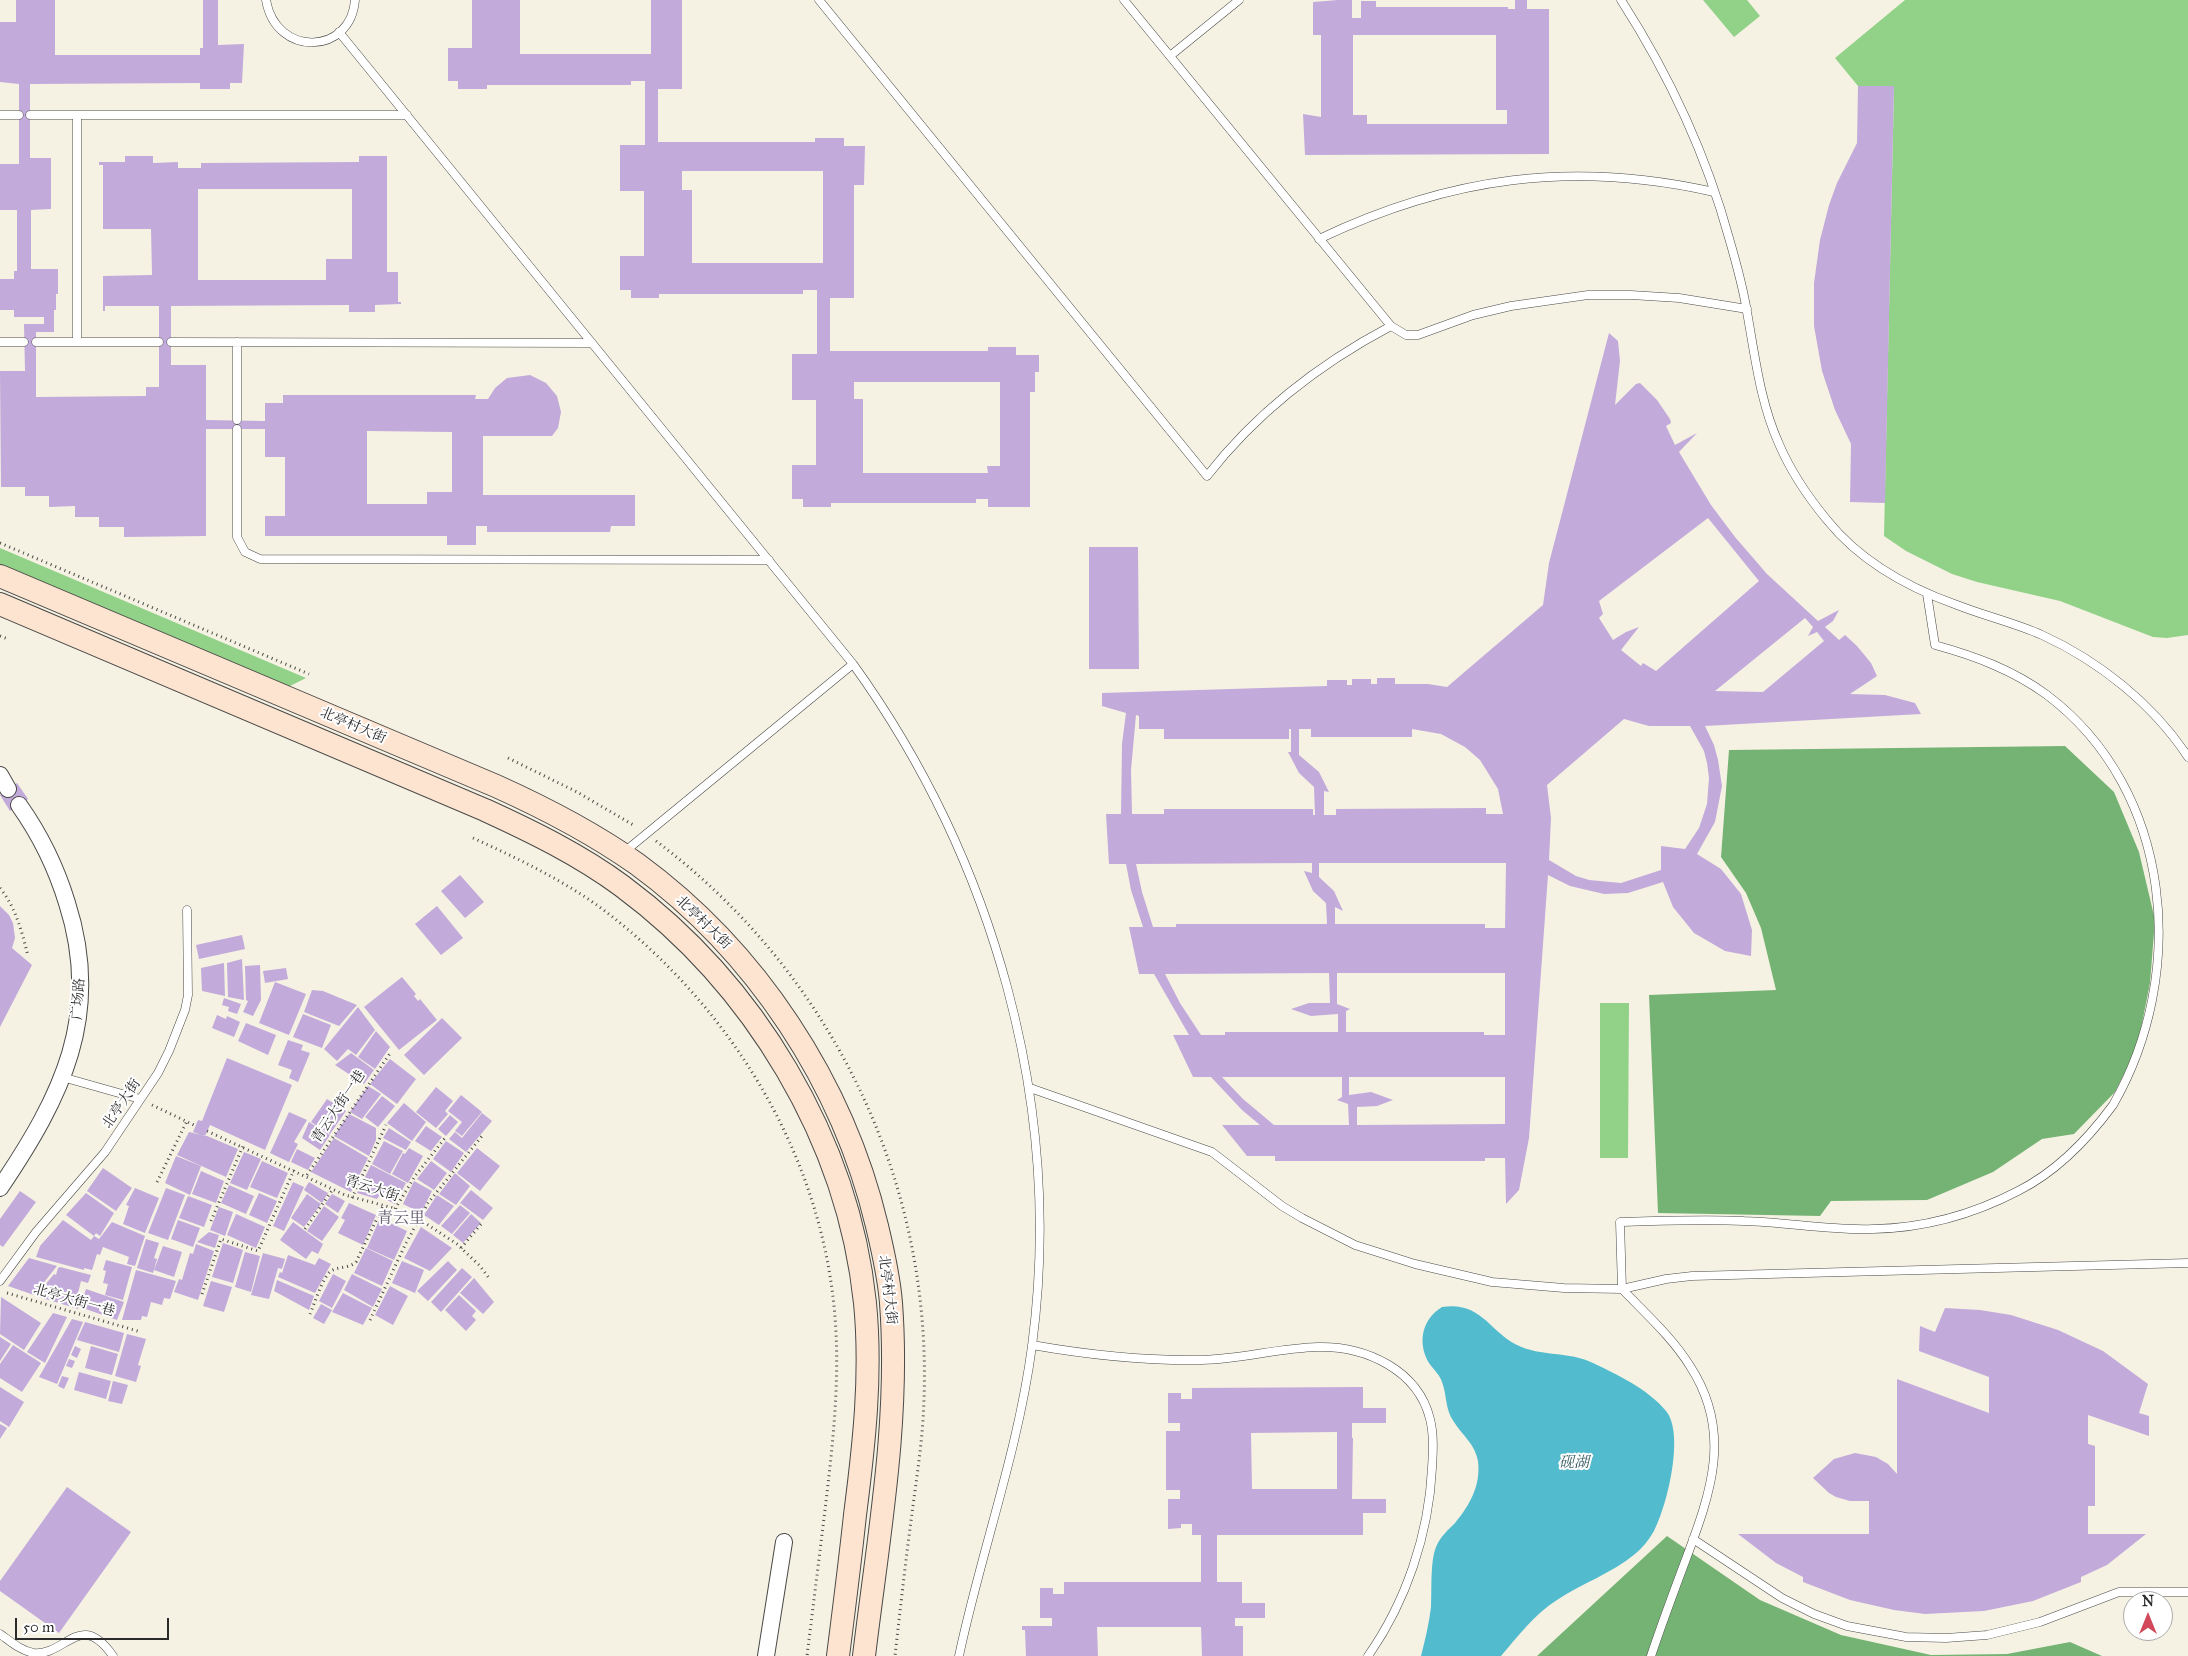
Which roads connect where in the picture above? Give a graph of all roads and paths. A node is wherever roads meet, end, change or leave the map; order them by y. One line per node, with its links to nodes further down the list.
1 (266, 0): 7 (lane)
2 (355, 0): 7 (lane)
3 (819, 0): 17 (lane)
4 (1124, 0): 8 (lane)
5 (1239, 0): 8 (lane)
6 (1621, 0): 14 (lane)
7 (339, 32): 13 (lane)
8 (1170, 56): 15 (lane)
9 (0, 115): 10 (lane)
10 (19, 115)
11 (30, 115): 12 (lane)
12 (77, 115): 13 (lane); 21 (lane)
13 (407, 115): 25 (lane)
14 (1714, 192): 15 (lane); 16 (lane)
15 (1319, 239): 17 (lane)
16 (1747, 309): 17 (lane); 31 (lane)
17 (1391, 326)
18 (0, 342): 19 (lane)
19 (24, 342)
20 (36, 342): 21 (lane)
21 (77, 342): 22 (lane)
22 (158, 342)
23 (171, 342): 24 (lane)
24 (237, 342): 25 (lane); 26 (lane)
25 (592, 343): 29 (lane)
26 (237, 420)
27 (237, 429): 29 (lane)
28 (0, 543): 36 (path)
29 (769, 560): 35 (lane)
30 (1, 580): 42 (main road, 北亭村大街)
31 (1927, 594): 37 (lane); 44 (lane)
32 (0, 604): 91 (main road, 北亭村大街)
33 (0, 636): 34 (path)
34 (8, 639)
35 (853, 664): 42 (lane); 52 (lane)
36 (309, 674)
37 (2188, 757)
38 (508, 758): 40 (path)
39 (19, 805): 51 (street, 广场路)
40 (632, 825)
41 (473, 838): 90 (path)
42 (621, 854): 92 (main road, 北亭村大街)
43 (0, 888): 46 (path)
44 (2164, 891)
45 (187, 910): 53 (lane, 北亭大街)
46 (28, 956)
47 (2162, 991): 48 (lane)
48 (2160, 1007)
49 (2157, 1016): 77 (lane)
50 (391, 1052): 62 (path, 青云大街一巷)
51 (62, 1077): 53 (lane); 64 (street, 广场路)
52 (1030, 1088): 77 (lane); 83 (lane)
53 (140, 1099): 54 (path); 76 (lane, 北亭大街)
54 (187, 1122): 56 (path); 63 (path)
55 (386, 1125): 66 (path)
56 (196, 1126)
57 (207, 1131): 60 (path, 青云大街)
58 (482, 1136): 69 (path)
59 (445, 1138): 68 (path)
60 (243, 1146): 61 (path, 青云大街); 70 (path)
61 (294, 1170): 62 (path, 青云大街); 79 (path)
62 (306, 1175): 65 (path, 青云大街)
63 (157, 1182)
64 (0, 1188)
65 (333, 1189): 66 (path, 青云大街); 72 (path)
66 (352, 1198): 67 (path, 青云大街)
67 (383, 1206): 68 (path, 青云大街); 80 (path)
68 (395, 1209): 69 (path, 青云大街)
69 (419, 1219): 73 (path, 青云大街); 81 (path)
70 (211, 1221)
71 (482, 1223): 73 (path)
72 (305, 1230)
73 (461, 1248): 75 (path, 青云大街)
74 (2188, 1264): 77 (lane)
75 (489, 1278)
76 (0, 1281)
77 (1622, 1289): 84 (lane)
78 (0, 1291): 82 (path, 北亭大街一巷)
79 (202, 1294)
80 (310, 1314)
81 (370, 1320)
82 (141, 1332)
83 (1032, 1345): 93 (lane); 94 (lane)
84 (1693, 1539): 86 (lane); 95 (lane)
85 (784, 1542): 89 (street)
86 (2188, 1592)
87 (0, 1634): 88 (lane)
88 (113, 1656)
89 (766, 1656)
90 (807, 1656)
91 (838, 1656)
92 (864, 1656)
93 (959, 1656)
94 (1368, 1656)
95 (1651, 1656)

